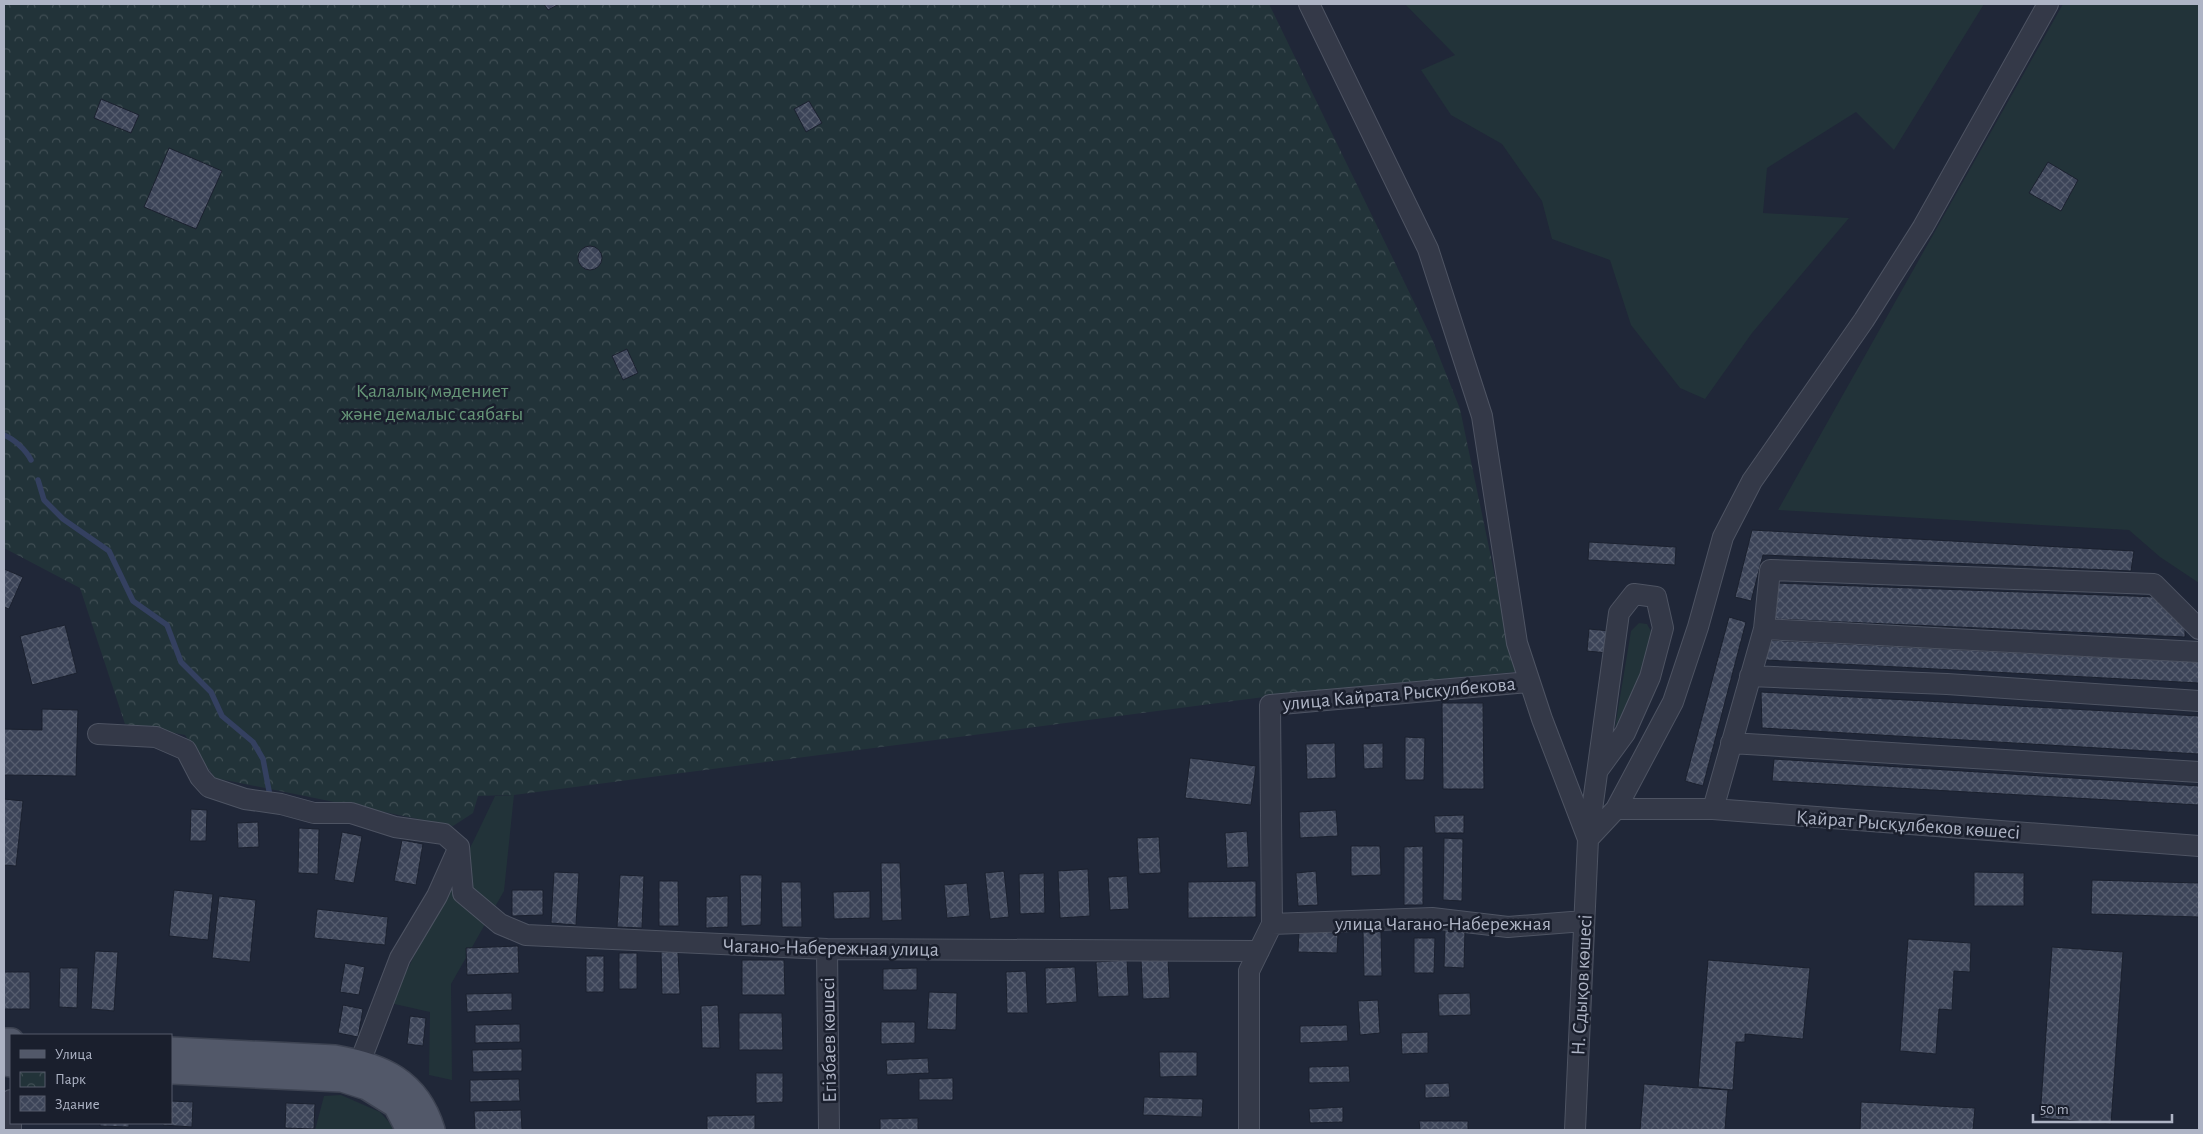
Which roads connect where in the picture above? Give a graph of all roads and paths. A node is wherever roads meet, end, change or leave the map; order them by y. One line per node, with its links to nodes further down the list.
1 (1309, 4): 7 (street)
2 (2048, 4): 13 (street)
3 (1764, 628): 4 (street); 5 (street); 6 (street)
4 (2199, 629)
5 (2199, 652)
6 (1750, 676): 8 (street); 10 (street)
7 (1528, 682): 15 (street); 19 (street, улица Кайрата Рыскулбекова)
8 (2199, 701)
9 (98, 734): 17 (street)
10 (1731, 743): 12 (street); 14 (street)
11 (1598, 770): 11 (street, Н. Сдықов көшесі); 15 (street, Н. Сдықов көшесі)
12 (2199, 772)
13 (1616, 809): 14 (street, Қайрат Рысқұлбеков көшесі); 15 (street)
14 (1713, 809): 16 (street, Қайрат Рысқұлбеков көшесі)
15 (1588, 839): 18 (street, Н. Сдықов көшесі)
16 (2199, 846)
17 (459, 847): 20 (street, Чагано-Набережная улица); 23 (street)
18 (1584, 921): 19 (street, улица Чагано-Набережная); 28 (street, Н. Сдықов көшесі)
19 (1272, 924): 21 (street)
20 (827, 949): 21 (street, Чагано-Набережная улица); 26 (street, Егізбаев көшесі)
21 (1259, 951): 27 (street)
22 (172, 1050): 23 (main road)
23 (360, 1062): 25 (main road)
24 (172, 1071): 25 (main road)
25 (423, 1126)
26 (829, 1130)
27 (1249, 1130)
28 (1575, 1130)

